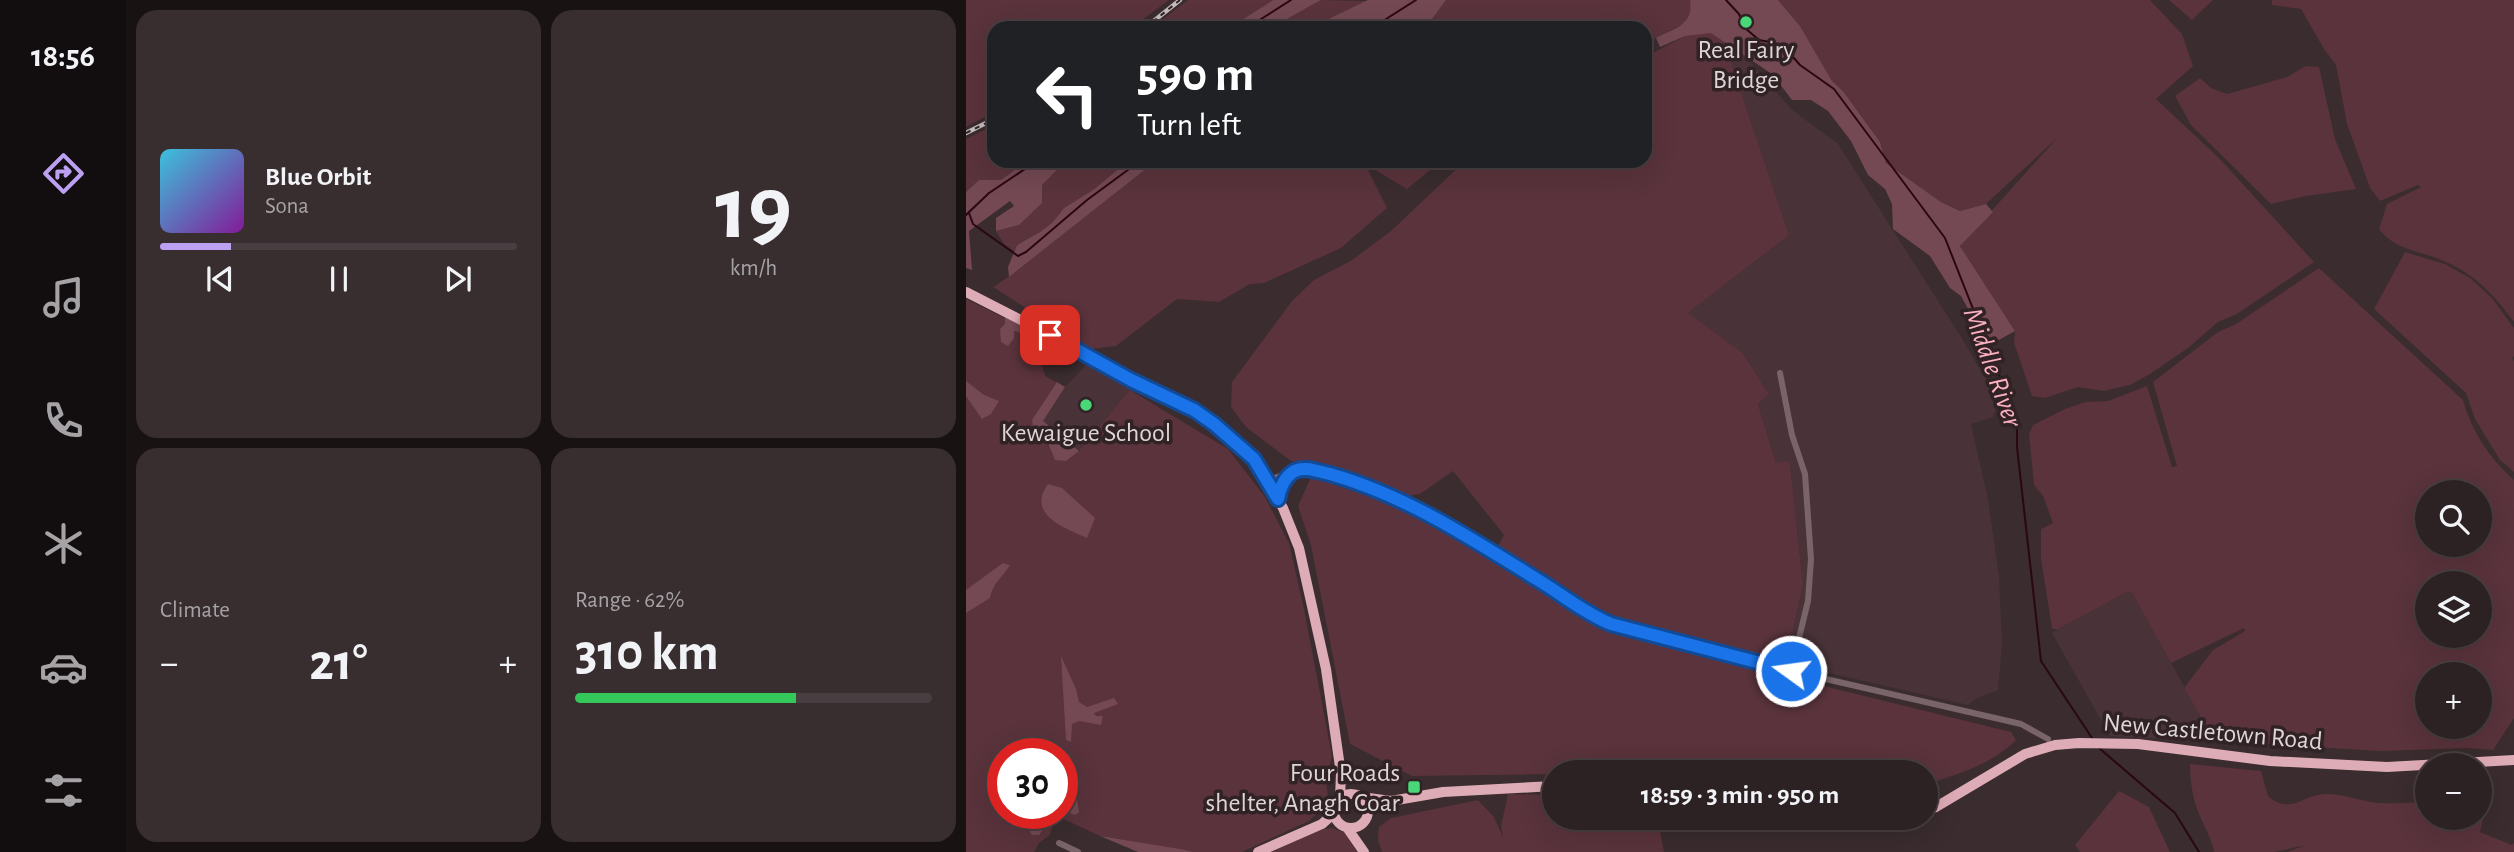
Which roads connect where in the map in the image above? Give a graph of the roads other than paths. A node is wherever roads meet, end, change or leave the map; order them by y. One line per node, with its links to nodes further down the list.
1 (966, 292): 4 (highway)
2 (1780, 373): 6 (street)
3 (1294, 471): 4 (street); 5 (street); 6 (street)
4 (1268, 480): 5 (highway)
5 (1278, 499): 9 (highway)
6 (1791, 671): 7 (street)
7 (2048, 739)
8 (2514, 760): 14 (highway, New Castletown Road)
9 (1342, 774): 11 (highway); 12 (highway)
10 (1542, 787): 13 (highway)
11 (1359, 796): 12 (highway); 13 (highway); 16 (highway)
12 (1340, 799): 15 (highway)
13 (1391, 801): 16 (highway)
14 (1938, 806)
15 (1334, 813): 17 (highway); 18 (highway)
16 (1364, 822): 18 (highway); 20 (highway)
17 (1322, 824): 18 (highway); 22 (highway)
18 (1344, 827): 20 (highway)
19 (1059, 843): 21 (street)
20 (1363, 851)
21 (1076, 852)
22 (1258, 852)

